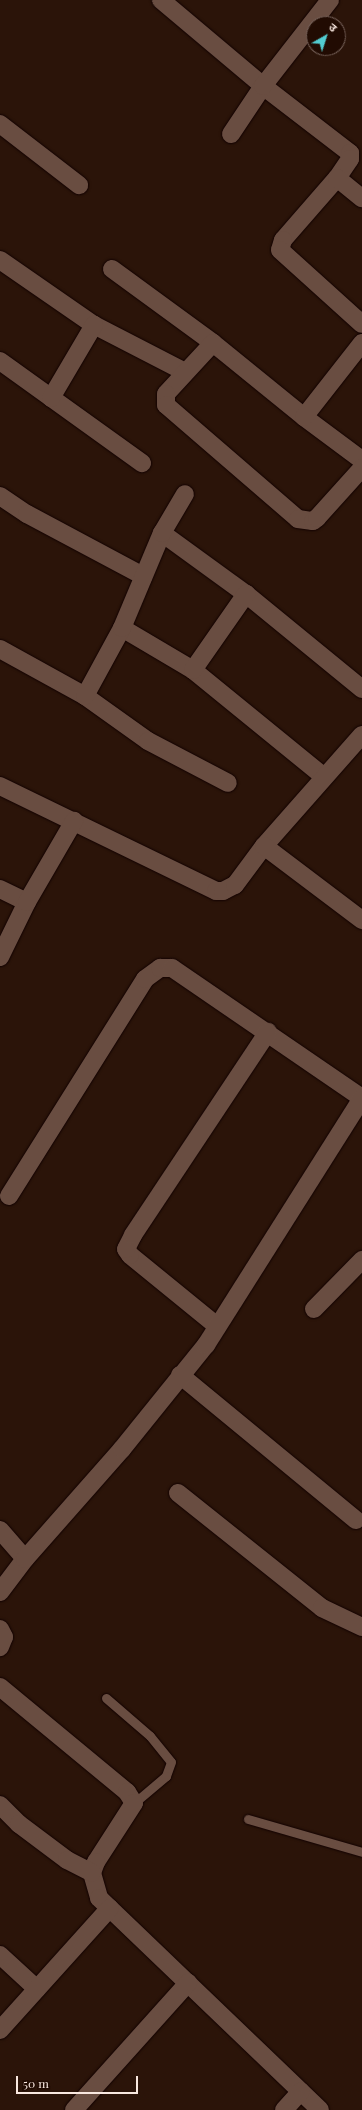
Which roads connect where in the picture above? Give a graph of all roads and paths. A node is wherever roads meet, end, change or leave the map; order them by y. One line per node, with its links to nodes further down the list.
1 (161, 0): 3 (street)
2 (330, 0): 3 (street)
3 (264, 86): 5 (street); 6 (street)
4 (0, 124): 7 (street)
5 (231, 134)
6 (337, 178): 8 (street); 11 (street)
7 (79, 185)
8 (362, 198)
9 (0, 260): 12 (street)
10 (112, 269): 13 (street)
11 (362, 324)
12 (94, 325): 16 (street); 17 (street)
13 (213, 343): 16 (street); 18 (street)
14 (362, 343): 18 (street)
15 (0, 361): 17 (street)
16 (185, 372): 21 (street)
17 (52, 398): 20 (street)
18 (304, 417): 19 (street)
19 (362, 460)
20 (142, 463)
21 (362, 468)
22 (185, 494): 24 (street)
23 (0, 496): 25 (street)
24 (162, 533): 25 (street); 26 (street)
25 (144, 576): 27 (street)
26 (246, 594): 29 (street); 30 (street)
27 (122, 628): 29 (street); 31 (street)
28 (0, 649): 31 (street)
29 (193, 670): 33 (street)
30 (362, 689)
31 (85, 696): 34 (street)
32 (362, 735): 33 (street)
33 (324, 778): 37 (street)
34 (228, 783)
35 (0, 786): 36 (street)
36 (74, 821): 37 (street); 39 (street)
37 (264, 846): 40 (street)
38 (0, 889): 39 (street)
39 (27, 902): 41 (street)
40 (362, 920)
41 (0, 957)
42 (268, 1032): 43 (street); 44 (street); 47 (street)
43 (362, 1098): 47 (street)
44 (9, 1196)
45 (362, 1260): 46 (street)
46 (314, 1309)
47 (217, 1326): 48 (street)
48 (180, 1375): 50 (street); 52 (street)
49 (178, 1493): 54 (street)
50 (356, 1520)
51 (0, 1530): 52 (street)
52 (25, 1559): 53 (street)
53 (0, 1592)
54 (362, 1627)
55 (0, 1629): 56 (street)
56 (0, 1647)
57 (0, 1687): 59 (street)
58 (106, 1698): 59 (lane)
59 (134, 1803): 63 (street)
60 (0, 1805): 63 (street)
61 (248, 1819): 62 (lane)
62 (362, 1852)
63 (92, 1873): 64 (street)
64 (110, 1908): 66 (street); 67 (street)
65 (0, 1955): 67 (street)
66 (188, 1983): 69 (street); 70 (street)
67 (37, 1989): 68 (street)
68 (0, 2030)
69 (301, 2091): 71 (street); 72 (street)
70 (74, 2110)
71 (284, 2110)
72 (320, 2110)

